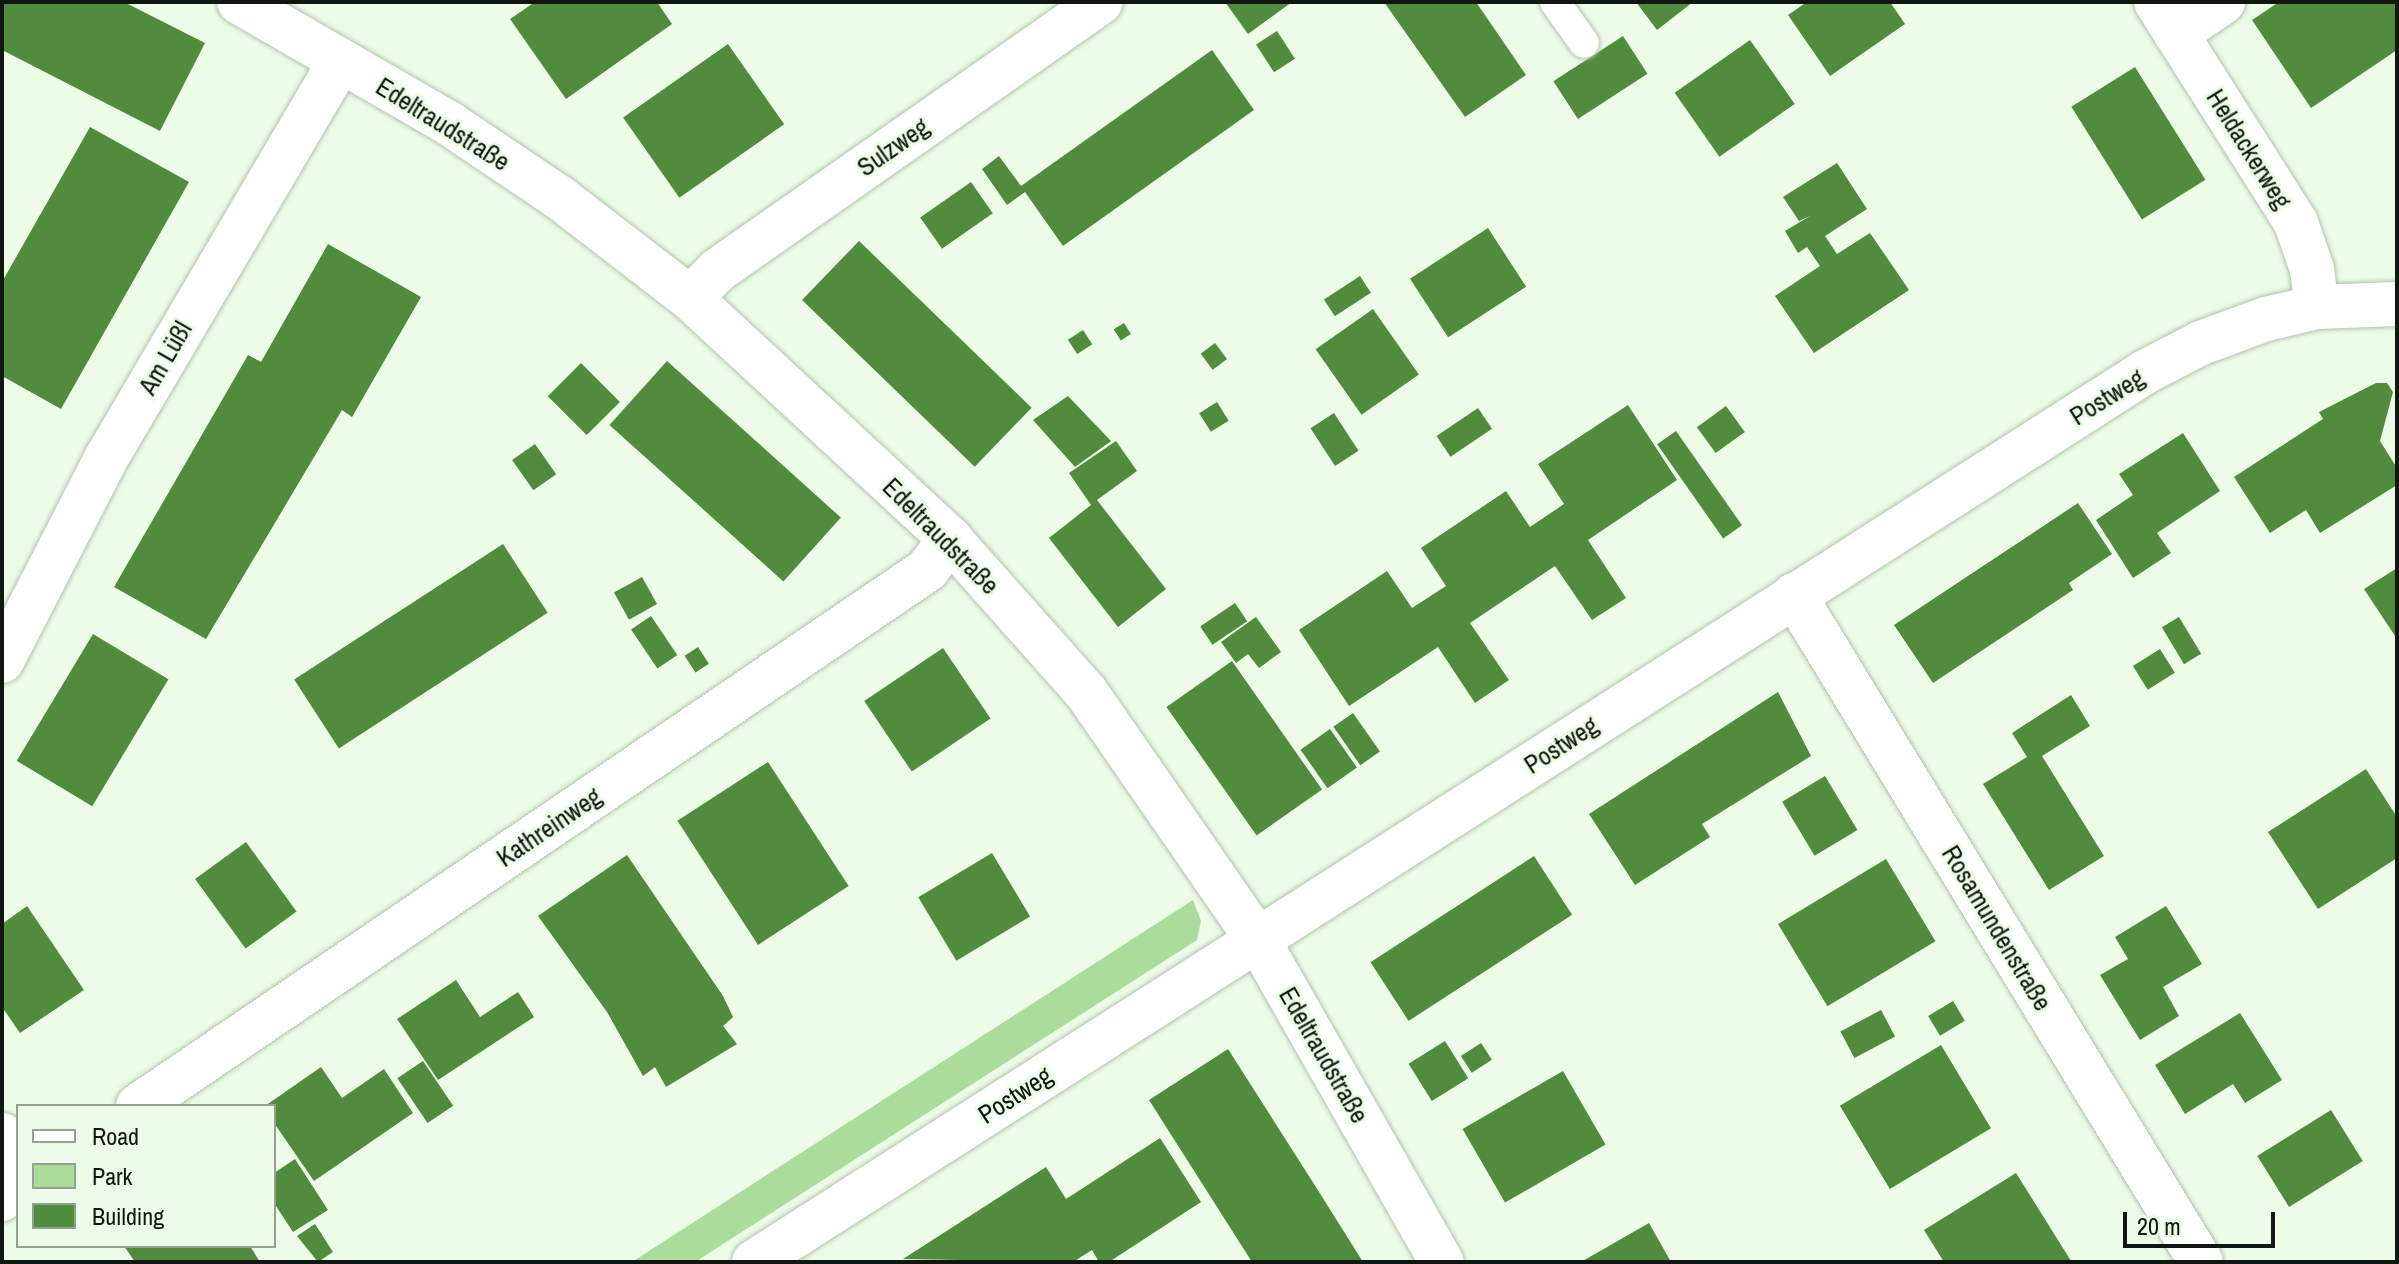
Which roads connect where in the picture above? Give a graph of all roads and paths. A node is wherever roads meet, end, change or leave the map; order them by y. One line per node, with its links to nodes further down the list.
1 (239, 2): 7 (street, Edeltraudstraße)
2 (1101, 2): 8 (street, Sulzweg)
3 (1555, 2): 6 (lane)
4 (2223, 2): 5 (street)
5 (2166, 18): 10 (street, Heldackerweg)
6 (1584, 43)
7 (340, 61): 8 (street, Edeltraudstraße); 13 (street, Am Lüßl)
8 (690, 298): 11 (street, Edeltraudstraße)
9 (2397, 304): 10 (street, Postweg)
10 (2317, 307): 12 (street, Postweg)
11 (950, 539): 14 (street, Edeltraudstraße); 15 (street, Kathreinweg)
12 (1794, 595): 14 (street, Postweg); 20 (street, Rosamundenstraße)
13 (2, 661)
14 (1258, 940): 18 (street, Postweg); 19 (street, Edeltraudstraße)
15 (141, 1104)
16 (2, 1135): 17 (street)
17 (16, 1153)
18 (754, 1262)
19 (1442, 1262)
20 (2201, 1262)

